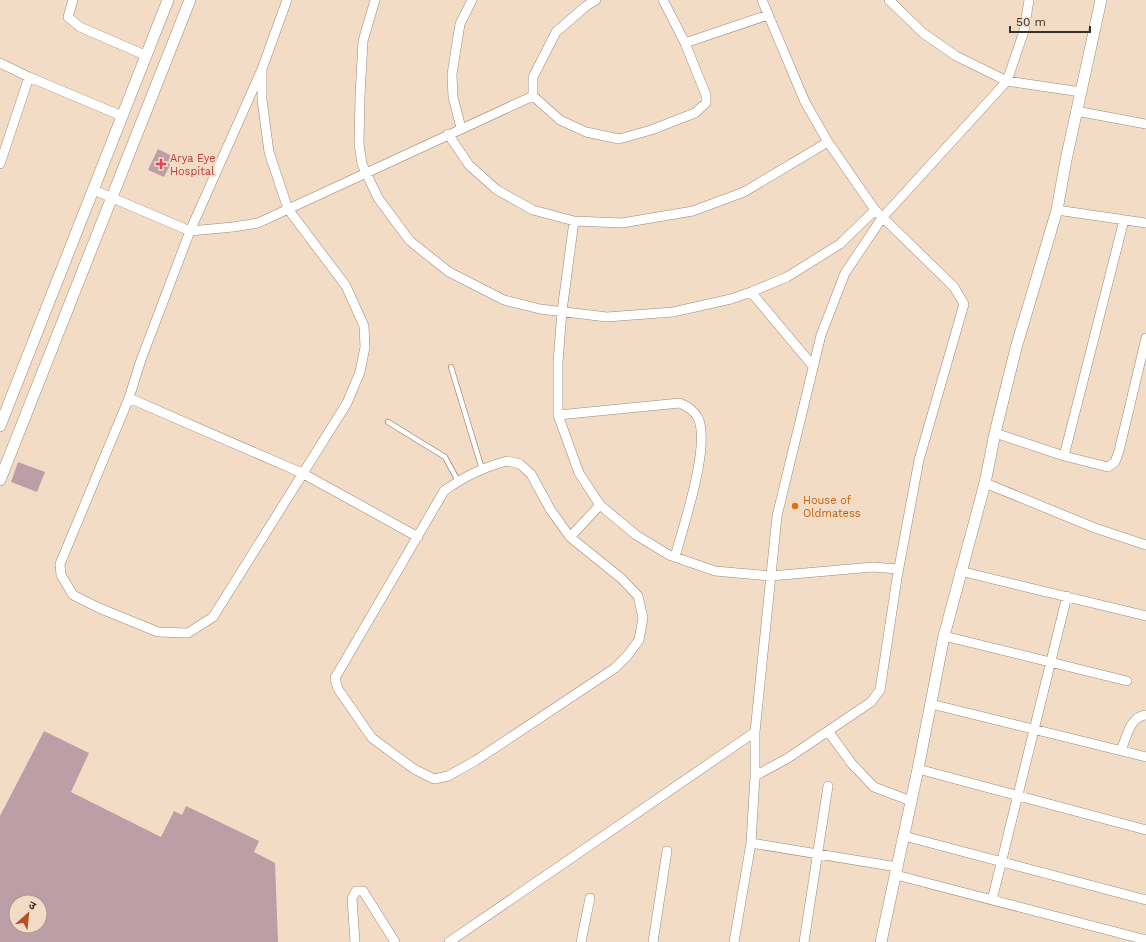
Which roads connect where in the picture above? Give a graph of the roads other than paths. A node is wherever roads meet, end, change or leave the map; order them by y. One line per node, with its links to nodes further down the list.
1 (73, 0): 15 (street)
2 (168, 0): 15 (street)
3 (190, 0): 31 (street)
4 (287, 0): 17 (street)
5 (375, 0): 29 (street)
6 (472, 0): 25 (street)
7 (596, 0): 21 (street)
8 (662, 0): 14 (street)
9 (762, 0): 13 (street)
10 (889, 0): 19 (street)
11 (1029, 0): 19 (street)
12 (1101, 0): 20 (street)
13 (768, 15): 14 (street); 27 (street)
14 (685, 43): 21 (street)
15 (147, 56): 23 (street)
16 (0, 63): 18 (street)
17 (262, 69): 32 (street); 39 (street)
18 (29, 77): 23 (street); 28 (street)
19 (1007, 81): 20 (street); 35 (street)
20 (1081, 92): 22 (street)
21 (534, 96): 25 (street)
22 (1076, 111): 24 (street); 34 (street)
23 (122, 116): 30 (street)
24 (1146, 124)
25 (461, 128): 26 (street)
26 (448, 134): 29 (street); 37 (street)
27 (828, 142): 33 (street); 37 (street)
28 (0, 164)
29 (366, 173): 32 (street); 41 (street)
30 (94, 190): 31 (street); 48 (street)
31 (111, 198): 39 (street); 53 (street)
32 (288, 209): 39 (street); 52 (street)
33 (875, 210): 35 (street); 40 (street)
34 (1057, 210): 36 (street); 49 (street)
35 (882, 218): 43 (street); 61 (street)
36 (1124, 220): 38 (street); 50 (street)
37 (574, 221): 41 (street)
38 (1146, 223)
39 (190, 231): 45 (street)
40 (751, 292): 41 (street); 43 (street)
41 (562, 311): 46 (street)
42 (1146, 338): 50 (street)
43 (814, 366): 63 (street)
44 (451, 367): 51 (lane)
45 (129, 398): 52 (street); 52 (street)
46 (558, 415): 56 (street); 60 (street)
47 (388, 422): 54 (lane)
48 (0, 426)
49 (994, 433): 50 (street); 55 (street)
50 (1064, 456)
51 (482, 469): 54 (street); 58 (street)
52 (302, 473): 57 (street)
53 (0, 480)
54 (458, 481): 57 (street)
55 (985, 482): 59 (street); 62 (street)
56 (600, 505): 58 (street); 60 (street)
57 (418, 537): 58 (street)
58 (570, 537)
59 (1146, 544)
60 (675, 557): 63 (street)
61 (898, 569): 63 (street); 72 (street)
62 (960, 571): 64 (street); 66 (street)
63 (771, 576): 73 (street)
64 (1067, 596): 65 (street); 67 (street)
65 (1146, 616)
66 (944, 636): 67 (street); 69 (street)
67 (1051, 662): 68 (street); 71 (street)
68 (1127, 681)
69 (931, 704): 71 (street); 76 (street)
70 (1146, 715): 74 (street)
71 (1034, 729): 74 (street); 79 (street)
72 (828, 731): 77 (street); 80 (street)
73 (755, 732): 77 (street); 94 (street)
74 (1121, 751): 75 (street)
75 (1146, 757)
76 (918, 769): 79 (street); 80 (street)
77 (755, 776): 83 (street)
78 (828, 786): 85 (street)
79 (1018, 796): 81 (street); 86 (street)
80 (912, 801): 82 (street)
81 (1146, 830)
82 (904, 836): 86 (street); 87 (street)
83 (751, 843): 85 (street); 97 (street)
84 (668, 851): 96 (street)
85 (818, 855): 87 (street); 98 (street)
86 (1002, 862): 89 (street); 90 (street)
87 (897, 871): 89 (street); 99 (street)
88 (590, 898): 95 (street)
89 (992, 900): 91 (street)
90 (1146, 900)
91 (1146, 940)
92 (355, 942): 93 (street)
93 (395, 942)
94 (449, 942)
95 (581, 942)
96 (653, 942)
97 (734, 942)
98 (804, 942)
99 (881, 942)

